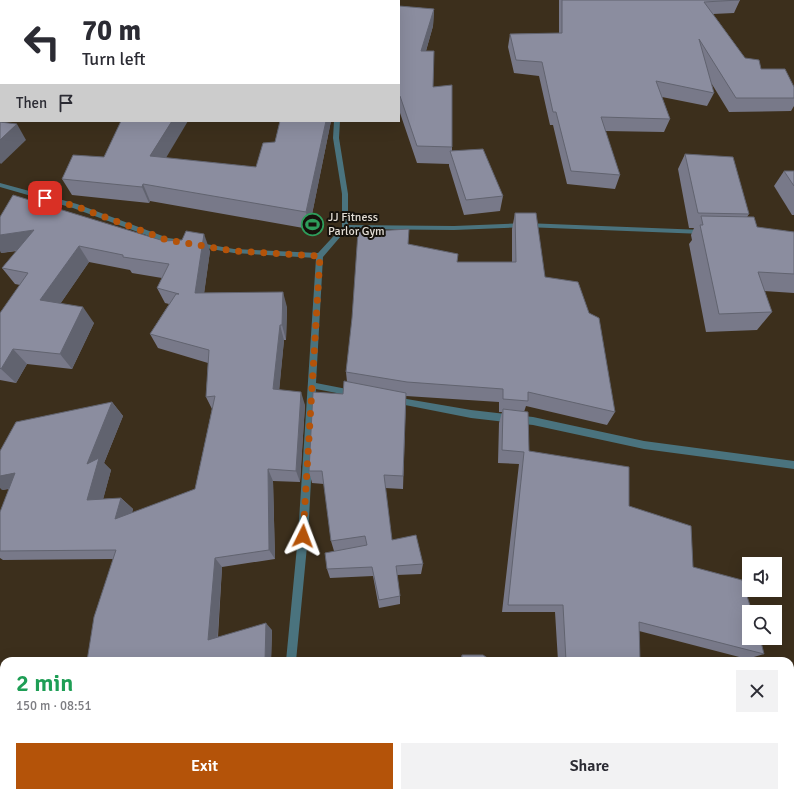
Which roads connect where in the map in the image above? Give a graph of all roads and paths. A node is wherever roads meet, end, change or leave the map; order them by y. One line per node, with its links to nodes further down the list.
1 (337, 122): 3 (street)
2 (0, 185): 5 (street)
3 (345, 227): 4 (street); 5 (street)
4 (712, 233)
5 (320, 256): 6 (street)
6 (312, 385): 7 (street); 10 (street)
7 (357, 393)
8 (388, 399): 9 (street)
9 (794, 465)
10 (291, 657)

